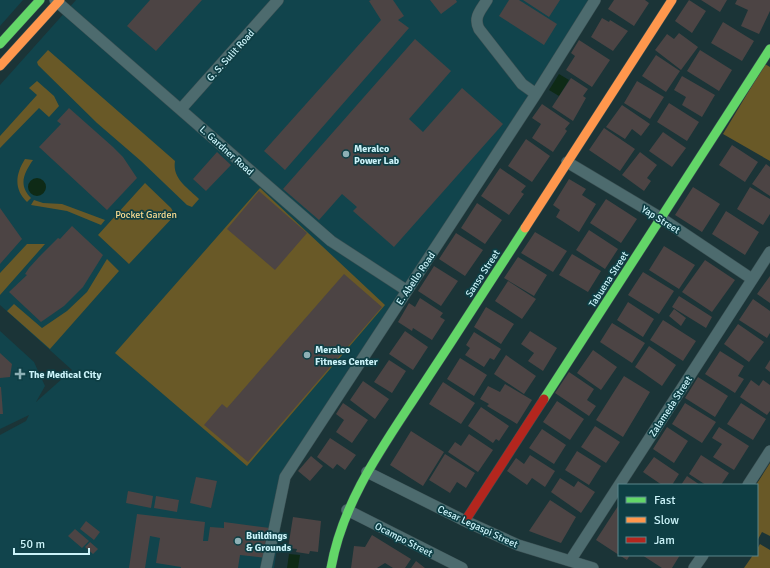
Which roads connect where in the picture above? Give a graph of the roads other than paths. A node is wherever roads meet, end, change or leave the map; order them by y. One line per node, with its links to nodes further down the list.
1 (40, 0): 7 (street)
2 (278, 0): 11 (street, G. S. Sulit Road)
3 (487, 0): 10 (street)
4 (595, 0): 10 (street, E. Abello Road)
5 (672, 0): 12 (street, Sanso Street)
6 (58, 1): 9 (street); 11 (street, L. Gardner Road)
7 (0, 44)
8 (770, 49): 13 (street, Tabuena Street)
9 (0, 66)
10 (536, 94): 16 (street, E. Abello Road)
11 (181, 109): 16 (street, L. Gardner Road)
12 (567, 162): 13 (street, Yap Street); 18 (street, Sanso Street)
13 (661, 218): 15 (street, Yap Street); 23 (street, Tabuena Street)
14 (770, 252): 15 (street, Zalameda Street)
15 (752, 279): 19 (street, Zalameda Street)
16 (406, 290): 26 (street, E. Abello Road)
17 (770, 451): 20 (street)
18 (367, 472): 22 (street, Sanso Street); 23 (street, Cesar Legaspi Street)
19 (620, 484)
20 (749, 484)
21 (618, 487): 25 (street, Zalameda Street)
22 (347, 510): 27 (street, Sanso Street); 28 (street, Ocampo Street)
23 (465, 521): 25 (street, Cesar Legaspi Street)
24 (702, 556): 30 (street)
25 (570, 561): 29 (street, Cesar Legaspi Street)
26 (266, 568)
27 (331, 568)
28 (462, 568)
29 (593, 568)
30 (694, 568)

